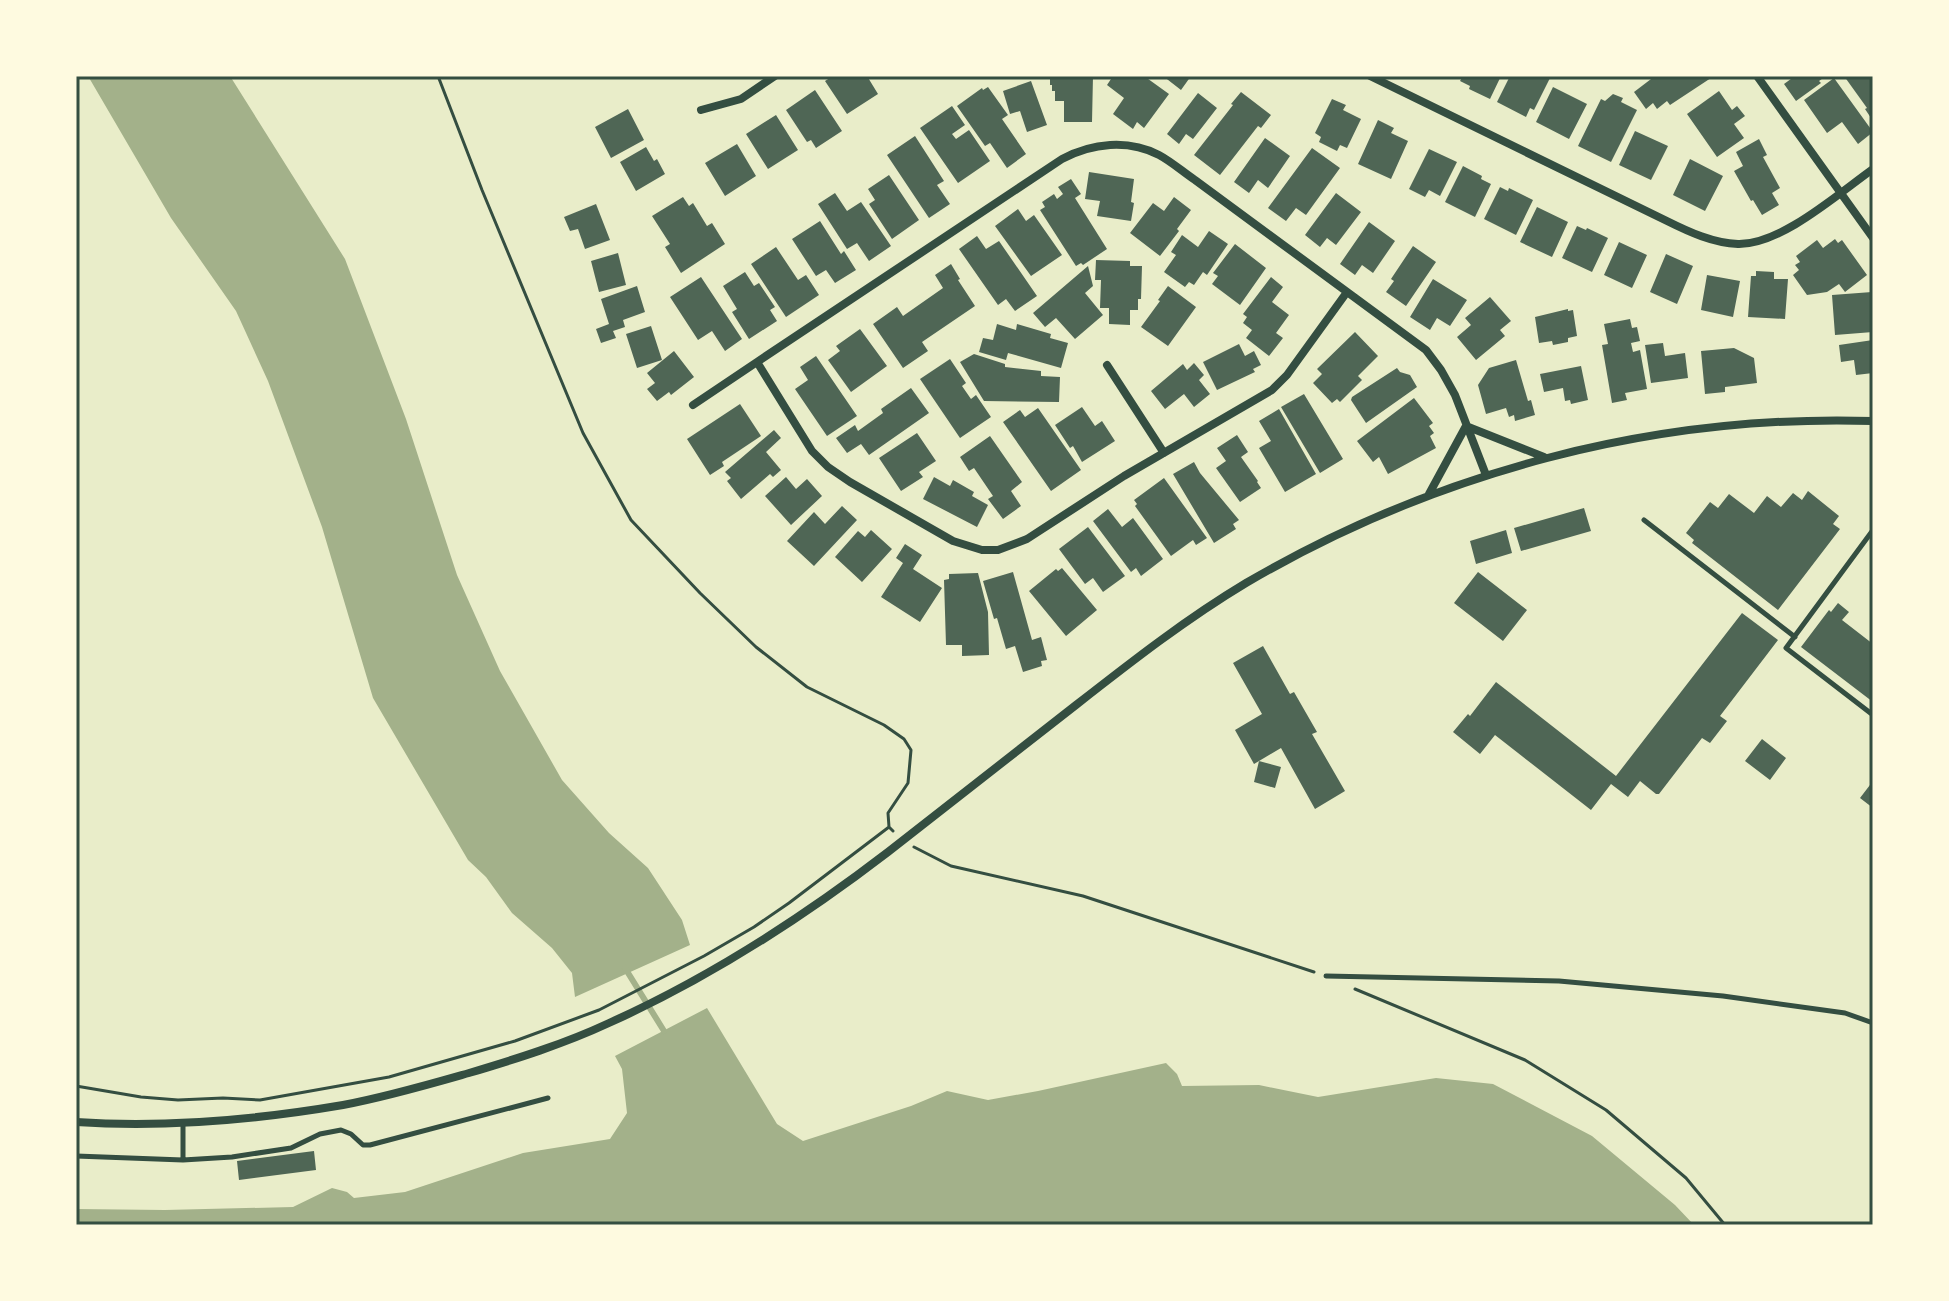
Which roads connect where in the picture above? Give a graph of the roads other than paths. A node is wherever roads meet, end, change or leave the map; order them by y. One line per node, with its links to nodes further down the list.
1 (775, 76): 4 (street)
2 (1370, 76): 6 (street)
3 (1757, 76): 6 (street)
4 (701, 110)
5 (1873, 169): 6 (street)
6 (1840, 192): 7 (street)
7 (1873, 238)
8 (1347, 292): 9 (street); 13 (street); 14 (street)
9 (757, 362): 11 (street); 14 (street)
10 (1107, 365): 14 (street)
11 (693, 405)
12 (1873, 421): 15 (street)
13 (1466, 426): 15 (street); 16 (street); 17 (street)
14 (1164, 453)
15 (1544, 458): 16 (street)
16 (1486, 475): 17 (street)
17 (1428, 495): 26 (street)
18 (1644, 520): 20 (lane)
19 (1873, 530): 20 (lane)
20 (1795, 637): 21 (lane)
21 (1873, 715)
22 (1326, 976): 23 (lane)
23 (1873, 1023)
24 (548, 1098): 28 (lane)
25 (76, 1122): 26 (street)
26 (183, 1123): 28 (lane)
27 (76, 1156): 28 (lane)
28 (183, 1160)

